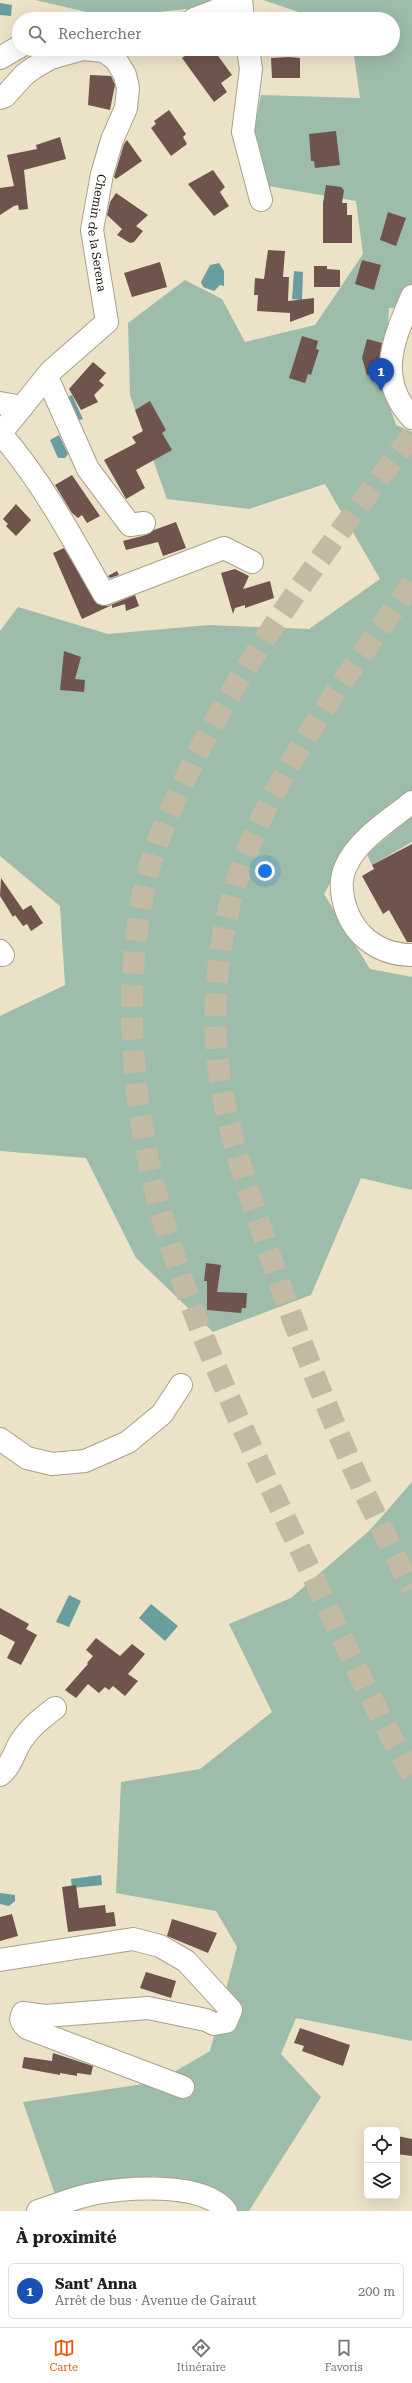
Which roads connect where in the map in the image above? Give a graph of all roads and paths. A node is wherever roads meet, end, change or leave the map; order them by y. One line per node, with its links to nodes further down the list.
1 (233, 0): 3 (street)
2 (241, 0): 4 (street)
3 (212, 12)
4 (243, 12)
5 (12, 51): 9 (street)
6 (58, 56): 10 (street, Chemin de la Serena)
7 (111, 56): 13 (street, Chemin de la Serena)
8 (249, 56): 11 (street)
9 (0, 58)
10 (0, 98)
11 (261, 200)
12 (412, 296): 16 (street)
13 (47, 377): 15 (street, Chemin de la Serena); 18 (street)
14 (0, 403): 15 (street)
15 (22, 407): 17 (street, Chemin de la Serena)
16 (412, 418)
17 (0, 433): 19 (street)
18 (144, 523)
19 (252, 562)
20 (412, 802): 21 (street)
21 (412, 955)
22 (181, 1385): 23 (street)
23 (0, 1439)
24 (55, 1708): 25 (street)
25 (0, 1775)
26 (0, 1960): 27 (street)
27 (183, 2087)
28 (38, 2211): 29 (street)
29 (226, 2211)

